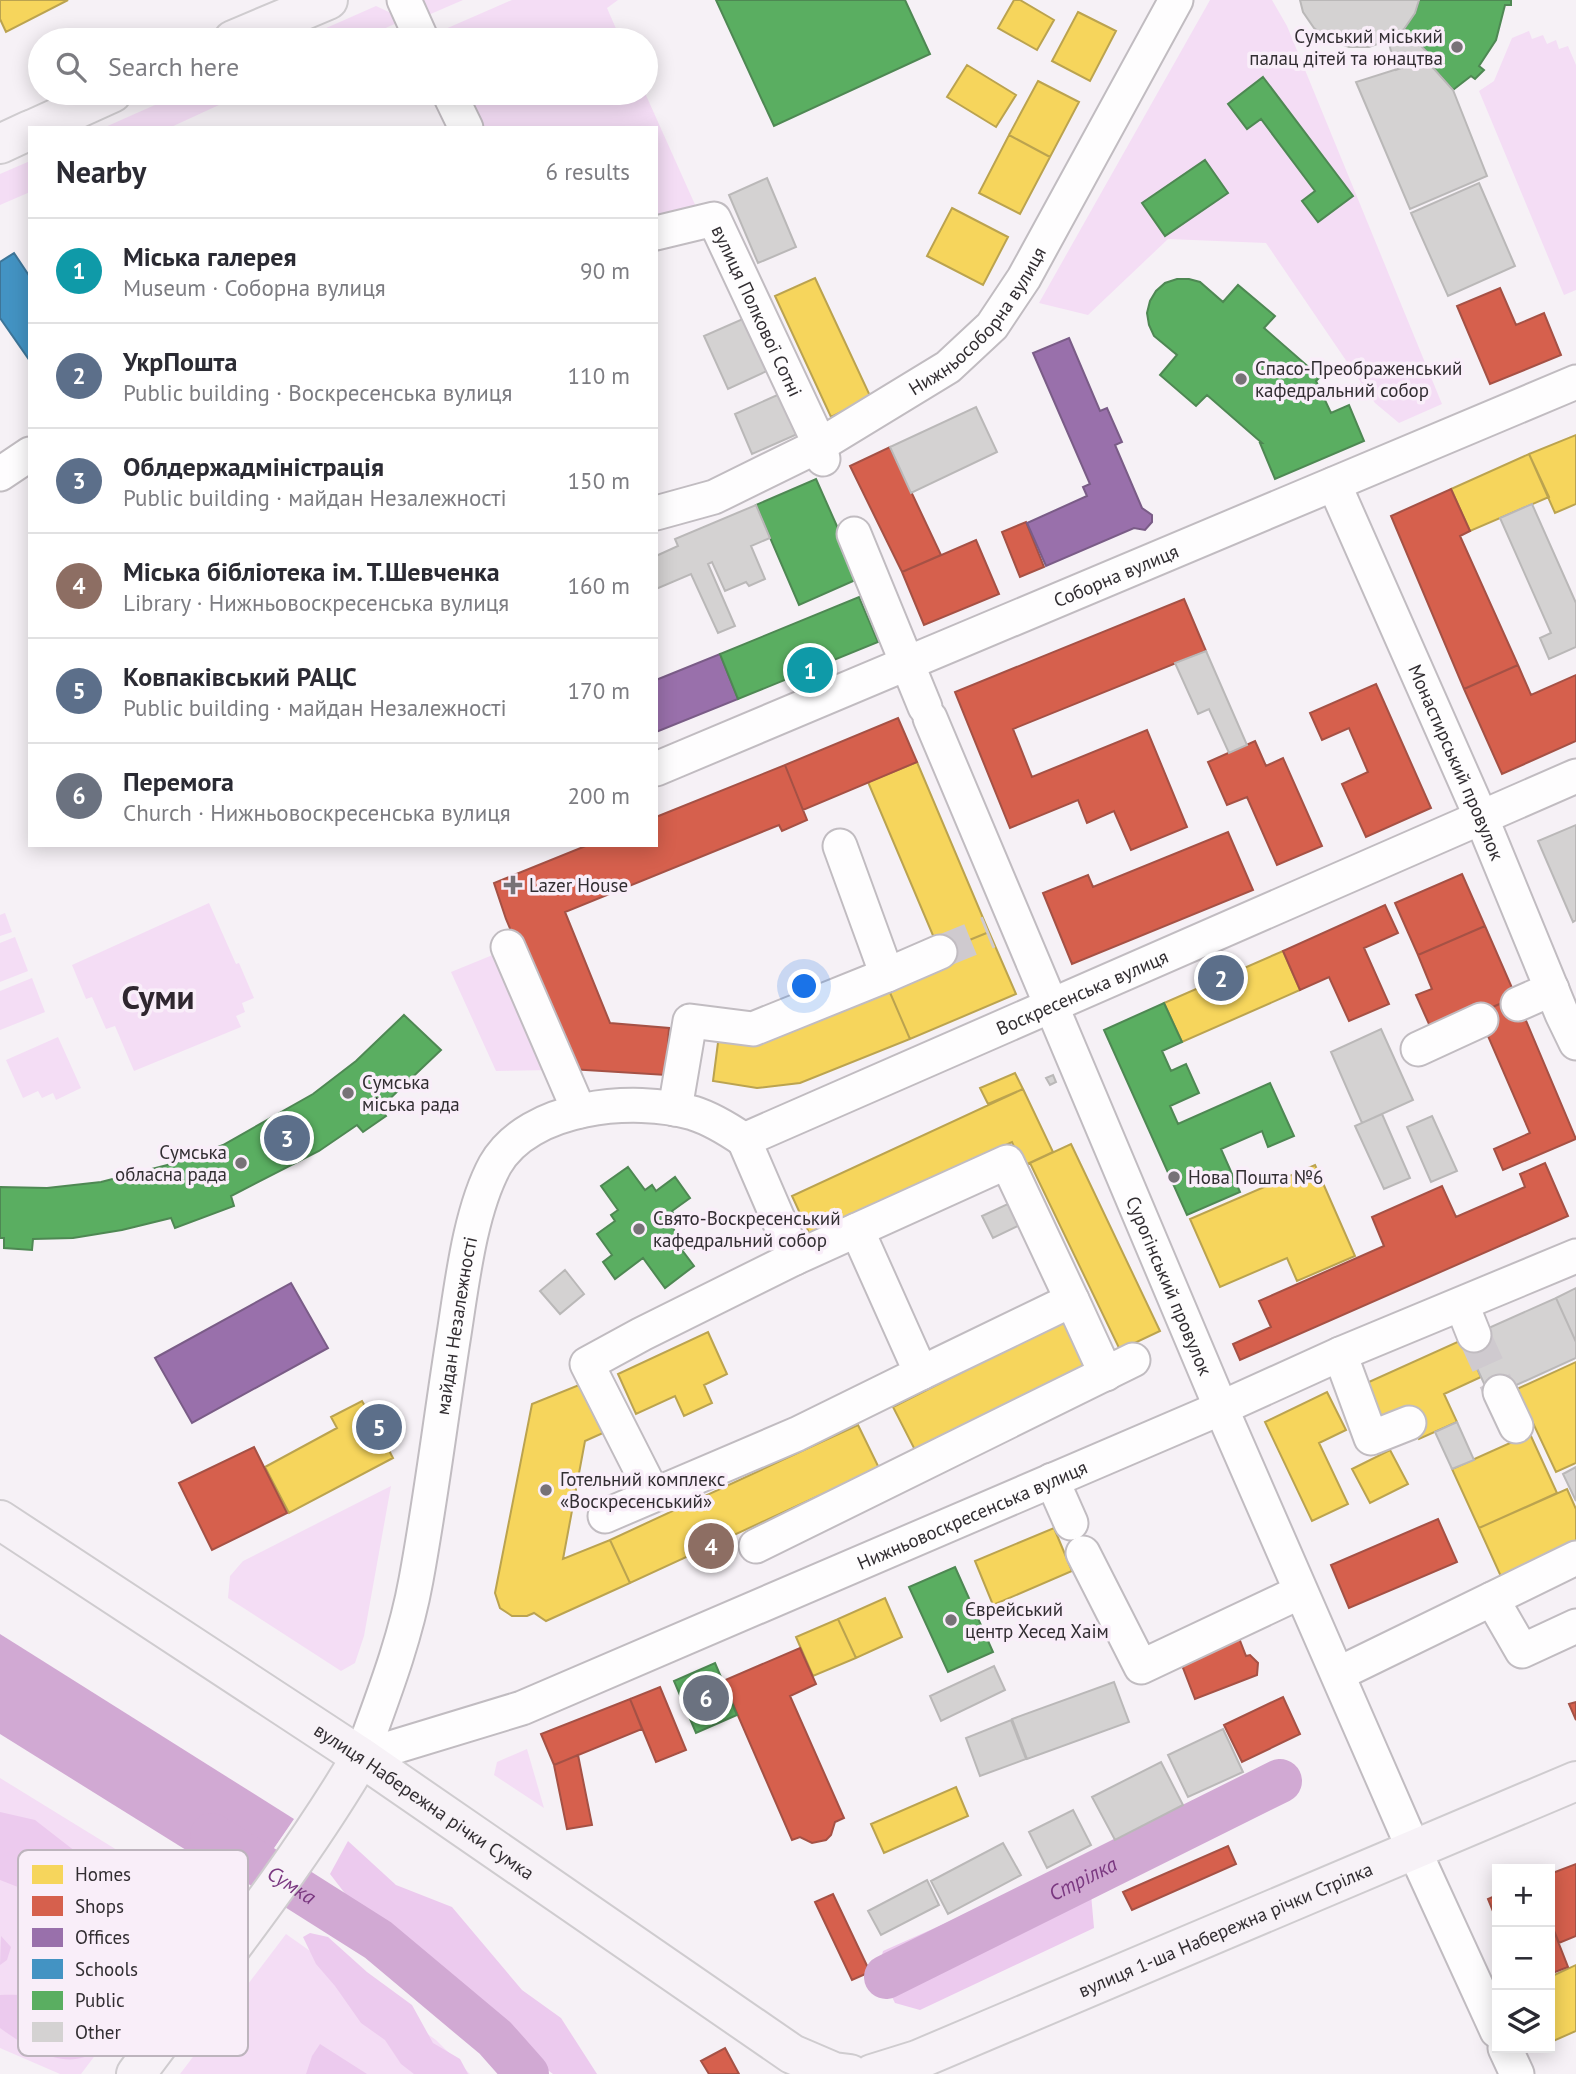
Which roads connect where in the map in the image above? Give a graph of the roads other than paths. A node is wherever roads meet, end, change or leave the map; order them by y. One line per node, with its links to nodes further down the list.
1 (328, 0): 4 (main road)
2 (404, 0): 5 (street)
3 (1176, 0): 14 (street, Нижньособорна вулиця)
4 (262, 28)
5 (417, 28)
6 (86, 105): 8 (main road)
7 (455, 105): 9 (street)
8 (40, 126)
9 (465, 126)
10 (28, 131): 11 (main road)
11 (0, 144)
12 (658, 233): 14 (street, вулиця Полкової Сотні)
13 (1576, 382): 17 (street, Соборна вулиця)
14 (822, 452): 18 (street, Нижньособорна вулиця)
15 (28, 455): 16 (street)
16 (0, 474)
17 (1334, 484): 20 (street, Соборна вулиця); 23 (street, Монастирський провулок)
18 (658, 512)
19 (854, 534): 20 (street, Сурогінський провулок)
20 (907, 663): 21 (street, Соборна вулиця); 29 (street, Сурогінський провулок)
21 (658, 768)
22 (1576, 776): 23 (street, Воскресенська вулиця)
23 (1481, 817): 29 (street, Воскресенська вулиця); 30 (street, Монастирський провулок)
24 (840, 846): 27 (street)
25 (508, 947): 34 (street)
26 (940, 953): 27 (street)
27 (887, 975): 33 (street)
28 (1518, 1004): 30 (street)
29 (1049, 1006): 35 (street, Воскресенська вулиця); 43 (street, Сурогінський провулок)
30 (1566, 1015)
31 (1481, 1020): 32 (street)
32 (1418, 1049)
33 (675, 1109): 34 (street, майдан Незалежності); 35 (street, майдан Незалежності)
34 (579, 1111): 58 (street, майдан Незалежності)
35 (744, 1140): 38 (street)
36 (857, 1230): 38 (street); 39 (street); 41 (street)
37 (1576, 1256): 40 (street, Нижньовоскресенська вулиця)
38 (796, 1258): 47 (street)
39 (1072, 1300): 41 (street); 51 (street)
40 (1340, 1354): 43 (street, Нижньовоскресенська вулиця); 44 (street)
41 (921, 1373): 47 (street)
42 (1500, 1392): 45 (street)
43 (1221, 1408): 46 (street, Нижньовоскресенська вулиця); 54 (street, Сурогінський провулок)
44 (1409, 1423)
45 (1516, 1426)
46 (1052, 1480): 50 (street); 58 (street, Нижньовоскресенська вулиця)
47 (653, 1494): 48 (street)
48 (605, 1516)
49 (0, 1520): 58 (main road, вулиця Набережна річки Сумка)
50 (1071, 1523)
51 (756, 1546)
52 (1083, 1553): 54 (street)
53 (1576, 1558): 55 (street)
54 (1300, 1592): 57 (street, Сурогінський провулок)
55 (1492, 1599): 56 (street); 57 (street)
56 (1576, 1626)
57 (1338, 1674): 60 (street, Сурогінський провулок)
58 (361, 1757): 61 (main road); 66 (main road, вулиця Набережна річки Сумка)
59 (1576, 1781): 60 (main road, вулиця 1-ша Набережна річки Стрілка)
60 (1414, 1850): 62 (street, Сурогінський провулок); 67 (main road, вулиця 1-ша Набережна річки Стрілка)
61 (248, 1925)
62 (1492, 2020)
63 (1507, 2053): 68 (street)
64 (150, 2056): 65 (main road)
65 (136, 2074)
66 (850, 2074)
67 (872, 2074)
68 (1517, 2074)

